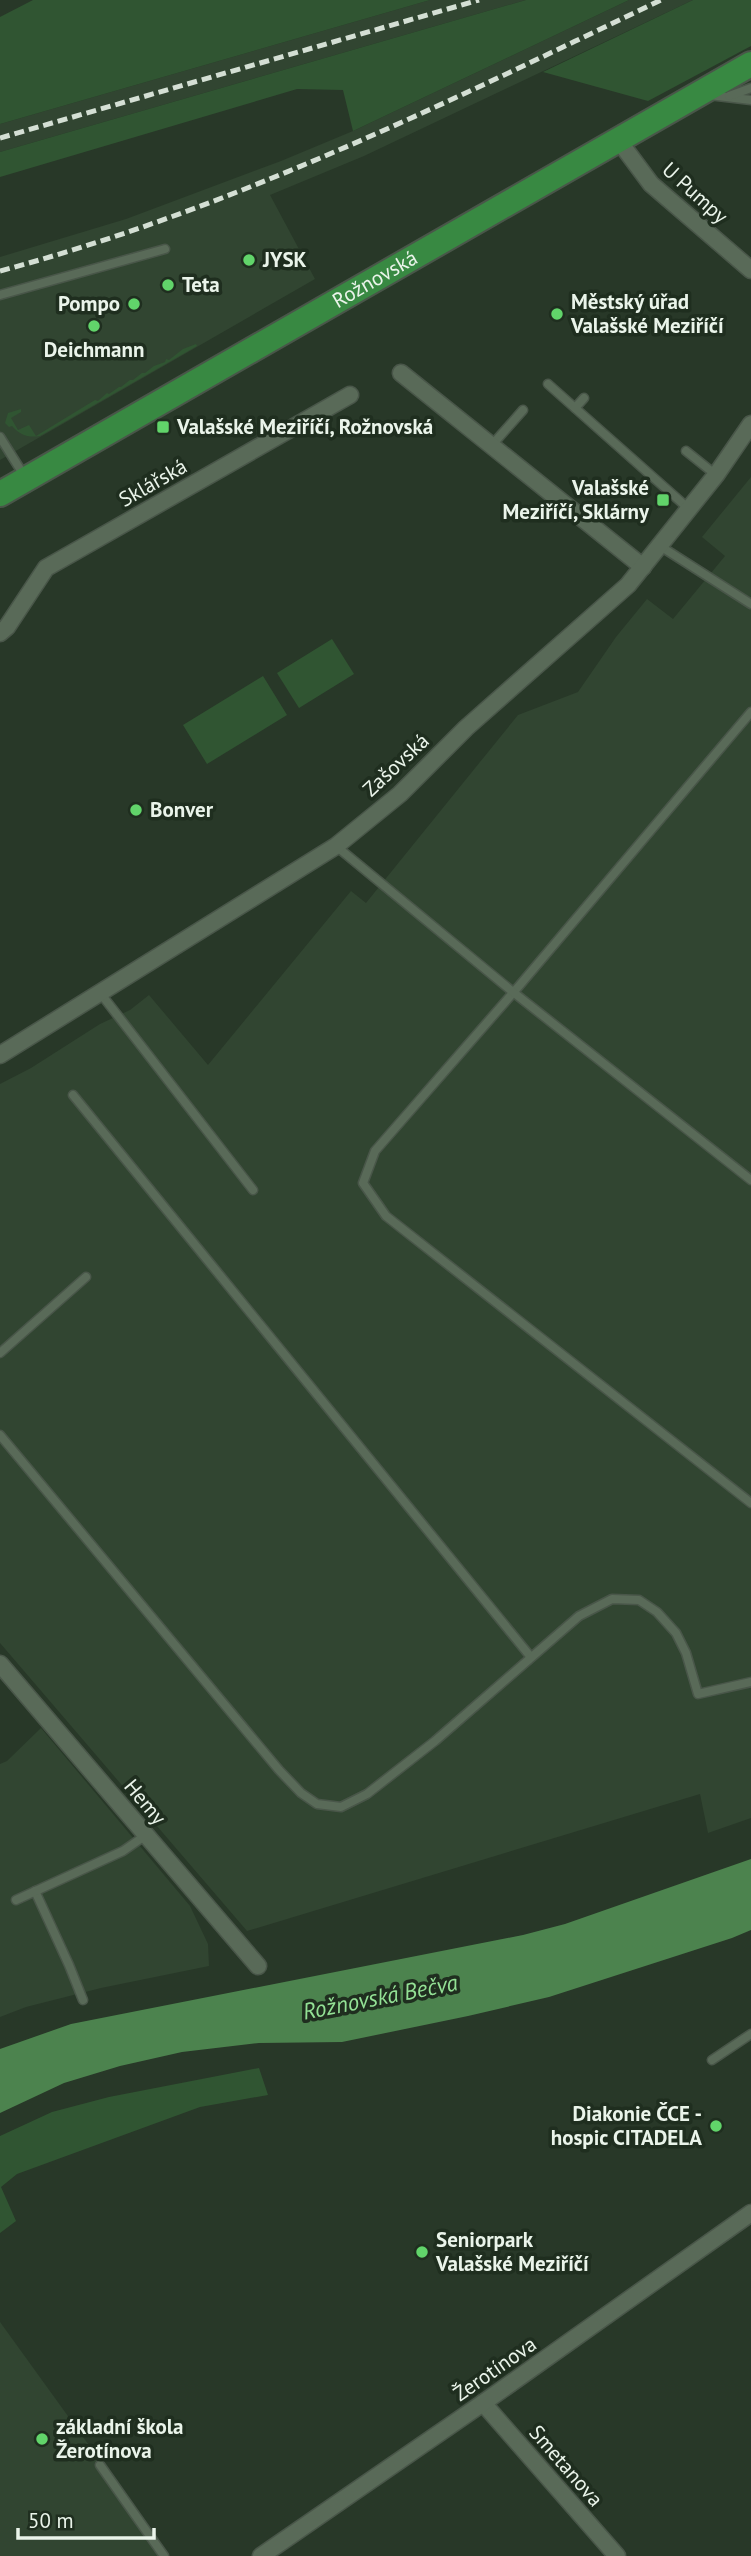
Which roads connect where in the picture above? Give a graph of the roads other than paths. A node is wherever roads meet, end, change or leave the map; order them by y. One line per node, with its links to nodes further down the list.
1 (751, 64): 3 (main road, Rožnovská)
2 (751, 88): 4 (lane)
3 (699, 94): 4 (lane); 6 (main road, Rožnovská)
4 (726, 97): 5 (lane)
5 (751, 100)
6 (619, 141): 8 (street, U Pumpy); 21 (main road, Rožnovská)
7 (165, 248): 9 (lane)
8 (751, 270)
9 (0, 295)
10 (401, 373): 18 (street)
11 (548, 384): 14 (lane)
12 (350, 396): 27 (street, Sklářská)
13 (584, 398): 14 (lane)
14 (575, 408): 23 (lane)
15 (523, 410): 18 (lane)
16 (751, 424): 20 (street, Zašovská)
17 (0, 437): 21 (lane)
18 (492, 444): 25 (street)
19 (686, 451): 20 (lane)
20 (716, 475): 23 (street, Zašovská)
21 (26, 480): 22 (main road, Rožnovská)
22 (1, 491)
23 (689, 509): 24 (street, Zašovská)
24 (660, 546): 25 (street, Zašovská); 26 (lane)
25 (643, 567): 29 (street, Zašovská)
26 (751, 604)
27 (0, 633)
28 (751, 712): 30 (lane)
29 (337, 846): 30 (lane); 31 (street, Zašovská)
30 (513, 992): 34 (lane); 39 (lane)
31 (101, 994): 32 (street, Zašovská); 35 (lane)
32 (0, 1055)
33 (73, 1095): 40 (lane)
34 (751, 1180)
35 (253, 1190)
36 (86, 1277): 37 (lane)
37 (0, 1353)
38 (0, 1435): 40 (lane)
39 (751, 1503)
40 (530, 1656): 42 (lane)
41 (0, 1664): 43 (street, Hemy)
42 (751, 1682)
43 (146, 1835): 44 (lane); 46 (street, Hemy)
44 (35, 1891): 45 (lane); 47 (lane)
45 (16, 1900)
46 (258, 1966)
47 (83, 2000)
48 (751, 2034): 49 (lane)
49 (712, 2060)
50 (751, 2213): 51 (street, Žerotínova)
51 (483, 2403): 54 (street, Žerotínova); 55 (street, Smetanova)
52 (100, 2465): 53 (lane)
53 (164, 2556)
54 (261, 2556)
55 (617, 2556)

